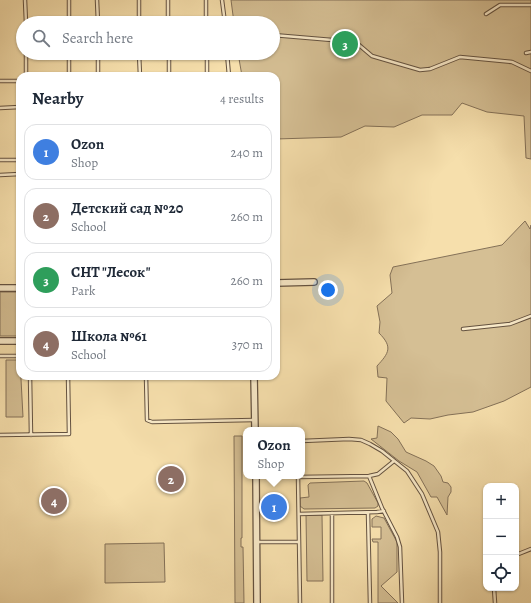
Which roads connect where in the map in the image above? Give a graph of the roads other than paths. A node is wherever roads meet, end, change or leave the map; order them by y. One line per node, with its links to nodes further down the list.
1 (26, 0): 10 (lane)
2 (68, 0): 11 (lane)
3 (97, 0): 12 (lane)
4 (138, 0): 13 (lane)
5 (168, 0): 14 (lane)
6 (206, 0): 15 (lane)
7 (222, 0): 16 (lane)
8 (531, 5): 9 (lane)
9 (486, 14)
10 (26, 16)
11 (69, 16)
12 (98, 16)
13 (139, 16)
14 (168, 16)
15 (206, 16)
16 (224, 16)
17 (280, 36): 27 (lane)
18 (531, 52): 19 (lane)
19 (526, 53)
20 (26, 60): 28 (lane)
21 (69, 60): 29 (lane)
22 (98, 60): 30 (lane)
23 (139, 60): 31 (lane)
24 (169, 60): 32 (lane)
25 (207, 60): 33 (lane)
26 (228, 60): 34 (lane)
27 (531, 71)
28 (26, 72)
29 (69, 72)
30 (98, 72)
31 (140, 72)
32 (169, 72)
33 (207, 72)
34 (229, 72)
35 (0, 81): 36 (lane)
36 (16, 81)
37 (16, 107): 38 (lane)
38 (0, 108)
39 (0, 160): 40 (lane)
40 (16, 160)
41 (16, 174): 42 (lane)
42 (0, 175)
43 (314, 282): 44 (street)
44 (280, 283)
45 (0, 288): 46 (street)
46 (16, 288)
47 (531, 316): 48 (lane)
48 (463, 329)
49 (0, 341): 50 (street)
50 (16, 341)
51 (0, 356): 52 (lane)
52 (16, 356)
53 (30, 380): 59 (lane)
54 (68, 380): 59 (lane)
55 (146, 380): 57 (lane)
56 (254, 380): 57 (street)
57 (255, 420): 58 (street)
58 (255, 427)
59 (31, 435): 60 (lane)
60 (0, 436)
61 (305, 441): 62 (lane)
62 (394, 461): 64 (lane); 81 (lane)
63 (305, 476): 64 (lane)
64 (369, 476): 67 (lane)
65 (256, 479): 71 (street)
66 (298, 479): 70 (lane)
67 (384, 511): 68 (lane); 80 (lane)
68 (368, 512): 69 (lane); 79 (lane)
69 (332, 513): 70 (lane); 78 (lane)
70 (299, 514): 72 (lane)
71 (256, 542): 72 (lane); 76 (street)
72 (299, 542): 77 (lane)
73 (531, 549): 74 (lane)
74 (519, 554)
75 (494, 591): 82 (lane)
76 (257, 603)
77 (300, 603)
78 (332, 603)
79 (370, 603)
80 (402, 603)
81 (440, 603)
82 (495, 603)

